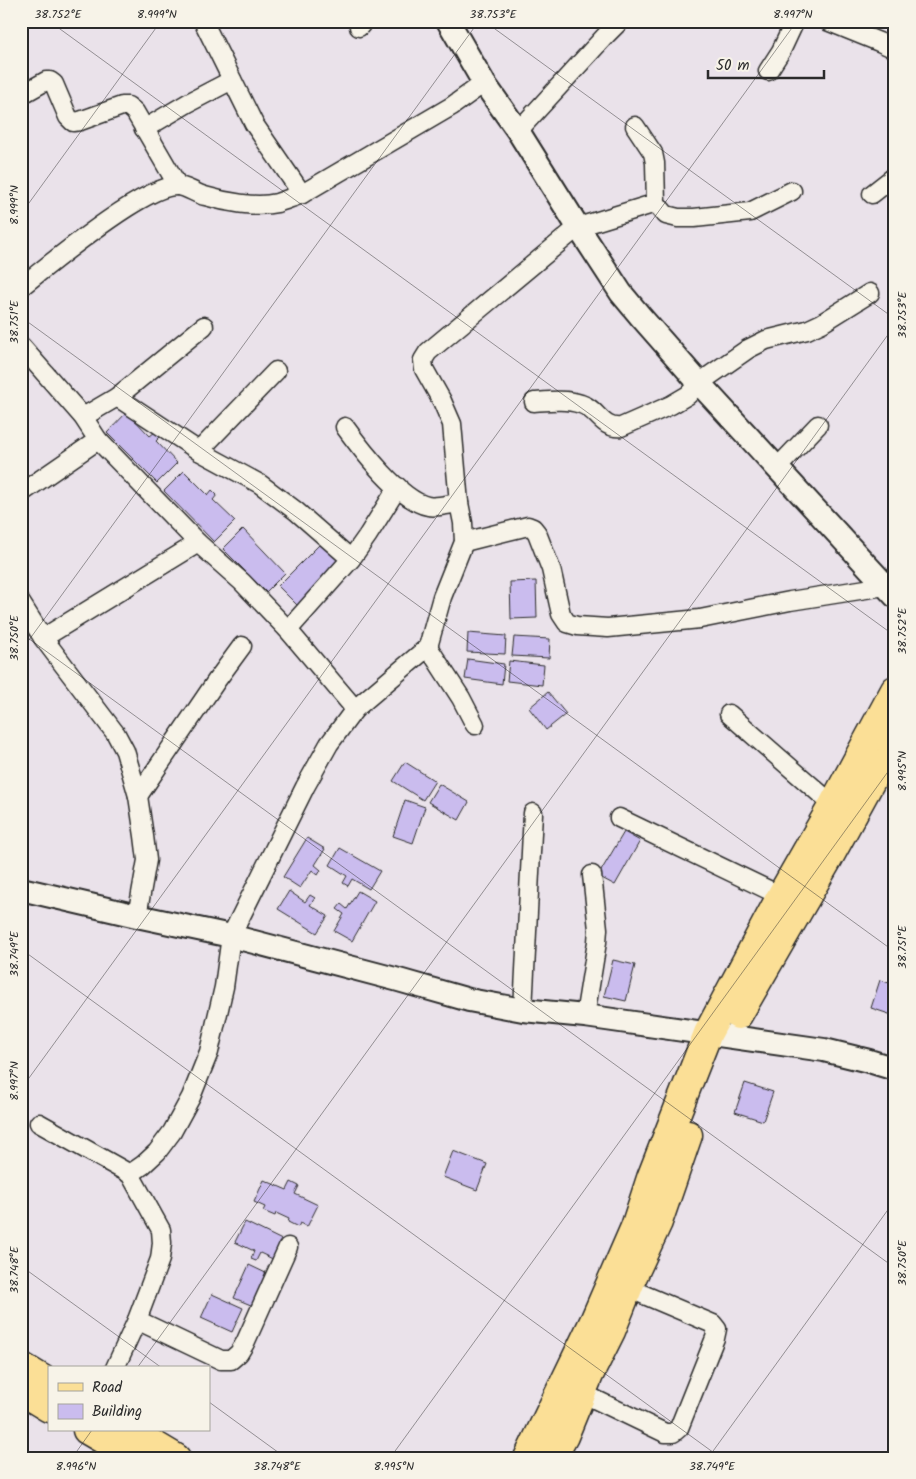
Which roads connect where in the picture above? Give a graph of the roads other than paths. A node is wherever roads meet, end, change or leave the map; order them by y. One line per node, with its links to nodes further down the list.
1 (203, 21): 8 (street)
2 (448, 21): 9 (street)
3 (620, 21): 13 (street)
4 (795, 21): 7 (street)
5 (827, 21): 6 (street)
6 (895, 49)
7 (768, 70)
8 (232, 80): 12 (street); 17 (street)
9 (484, 84): 13 (street); 17 (street)
10 (21, 95): 12 (street)
11 (635, 126): 19 (street)
12 (144, 129): 15 (street)
13 (518, 131): 20 (street)
14 (895, 176): 18 (street)
15 (178, 186): 17 (street); 21 (street)
16 (792, 191): 19 (street)
17 (302, 194)
18 (872, 194)
19 (656, 202): 20 (street)
20 (578, 227): 26 (street); 37 (street)
21 (21, 287)
22 (870, 293): 26 (street)
23 (204, 326): 27 (street)
24 (21, 346): 29 (street)
25 (276, 371): 33 (street)
26 (699, 383): 28 (street); 34 (street)
27 (118, 397): 29 (street); 33 (street)
28 (534, 402)
29 (83, 416): 32 (street)
30 (818, 425): 34 (street)
31 (345, 427): 35 (street)
32 (98, 440): 36 (street); 38 (street)
33 (199, 451): 40 (street)
34 (777, 468): 41 (street)
35 (398, 488): 37 (street); 40 (street)
36 (21, 493)
37 (459, 503): 39 (street)
38 (198, 542): 43 (street); 44 (street)
39 (464, 542): 41 (street); 46 (street)
40 (351, 559): 43 (street)
41 (890, 591)
42 (21, 603): 44 (street)
43 (288, 630): 48 (street)
44 (43, 638): 52 (street)
45 (242, 646): 52 (street)
46 (428, 647): 48 (street); 50 (street)
47 (895, 690): 53 (main road)
48 (355, 709): 60 (street)
49 (729, 714): 53 (street)
50 (475, 725)
51 (895, 737): 63 (main road)
52 (138, 796): 59 (street)
53 (833, 805): 58 (main road)
54 (533, 813): 61 (street)
55 (619, 818): 58 (street)
56 (592, 876): 62 (street)
57 (21, 888): 59 (street)
58 (780, 896): 63 (main road)
59 (137, 916): 60 (street)
60 (231, 936): 61 (street); 66 (street)
61 (523, 1010): 62 (street)
62 (585, 1016): 63 (street)
63 (717, 1034): 64 (street); 68 (main road); 80 (main road)
64 (895, 1069)
65 (39, 1123): 66 (street)
66 (130, 1174): 69 (street)
67 (288, 1247): 69 (street)
68 (628, 1288): 74 (main road); 74 (street)
69 (137, 1320): 71 (street)
70 (21, 1366): 72 (main road)
71 (116, 1366)
72 (48, 1382)
73 (21, 1392): 75 (main road)
74 (582, 1393): 81 (main road)
75 (48, 1407)
76 (90, 1432): 78 (main road)
77 (132, 1432): 79 (main road)
78 (135, 1458)
79 (176, 1458)
80 (528, 1458)
81 (552, 1458)

